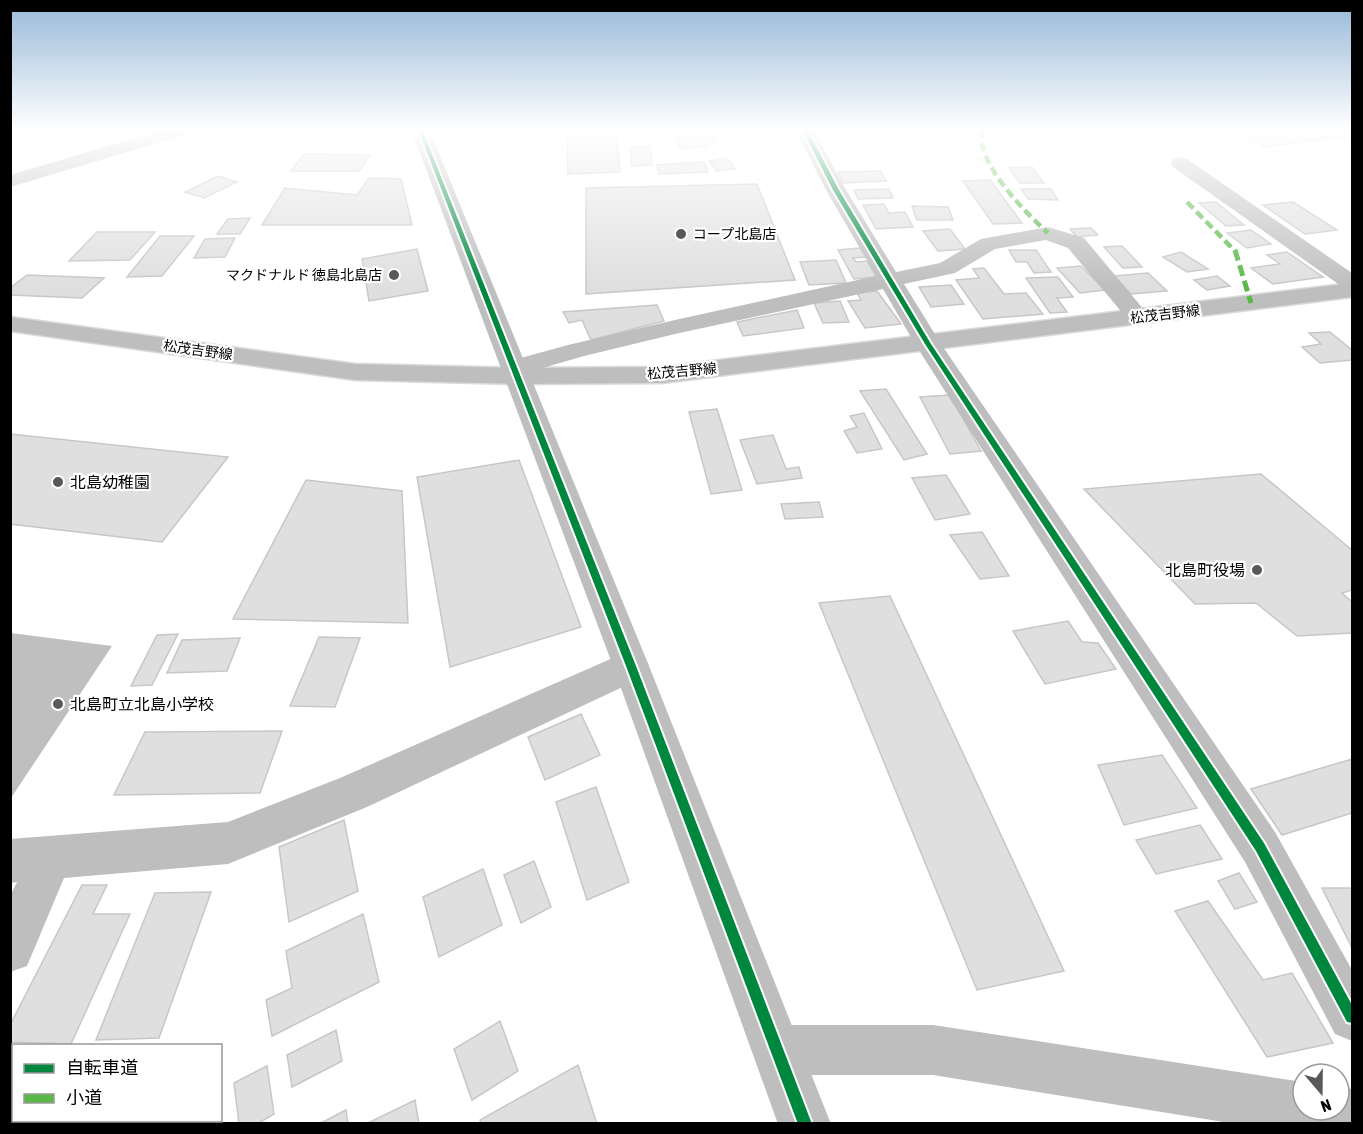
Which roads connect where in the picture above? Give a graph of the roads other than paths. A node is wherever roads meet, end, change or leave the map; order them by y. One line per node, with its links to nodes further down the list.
1 (441, 182): 10 (street)
2 (832, 182): 4 (street)
3 (1207, 182): 5 (street)
4 (890, 280): 7 (street); 9 (street); 10 (street)
5 (1353, 283)
6 (1353, 290): 7 (street, 松茂吉野線)
7 (1138, 317): 9 (street, 松茂吉野線)
8 (10, 324): 10 (street, 松茂吉野線)
9 (928, 344): 10 (street, 松茂吉野線); 14 (street)
10 (517, 372): 11 (street)
11 (631, 666): 12 (street); 15 (street)
12 (31, 859): 13 (street)
13 (10, 949)
14 (1353, 1017)
15 (777, 1050): 16 (street); 17 (street)
16 (1291, 1106)
17 (805, 1124)

